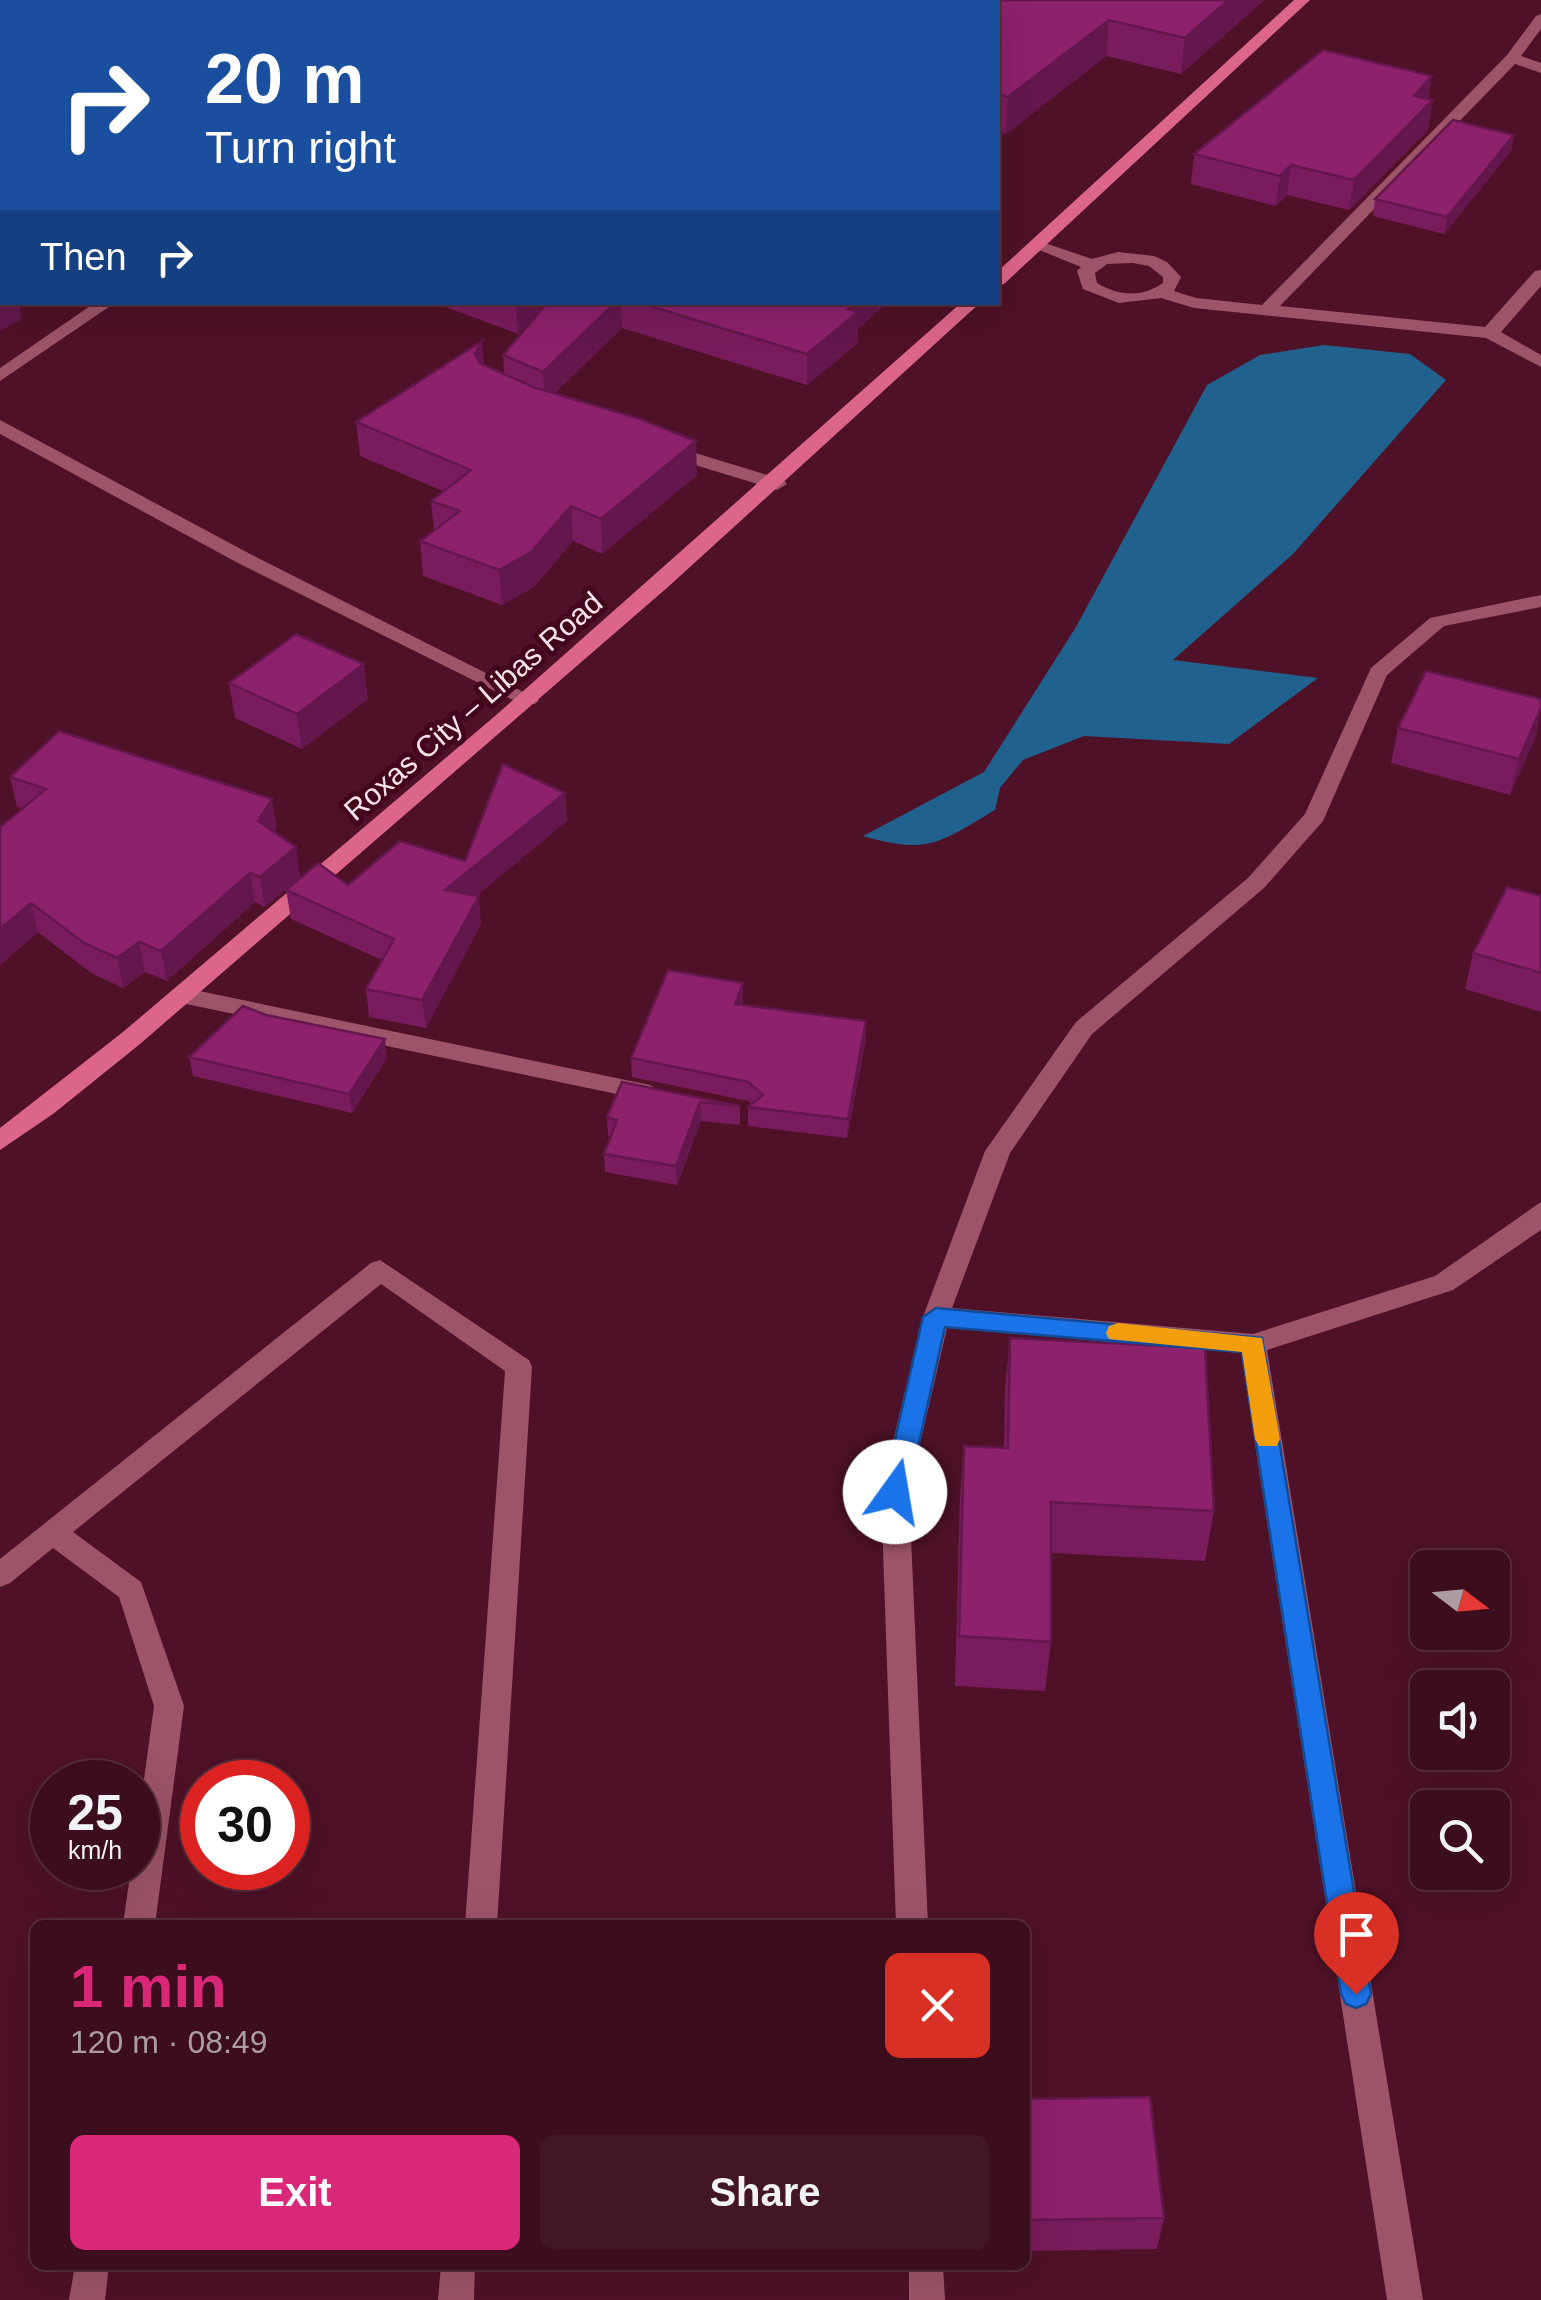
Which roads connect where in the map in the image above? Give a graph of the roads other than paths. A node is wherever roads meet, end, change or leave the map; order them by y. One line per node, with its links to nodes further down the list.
1 (1304, 0): 5 (main road)
2 (1541, 19): 3 (street)
3 (1512, 58): 4 (street); 12 (street)
4 (1541, 68)
5 (1036, 245): 6 (street); 8 (main road)
6 (1092, 264): 9 (street); 9 (street)
7 (1541, 275): 13 (street)
8 (1000, 278)
9 (1162, 293): 12 (street)
10 (104, 305): 15 (street)
11 (970, 305): 18 (main road, Roxas City – Libas Road)
12 (1266, 311): 13 (street)
13 (1490, 333): 14 (street)
14 (1541, 362)
15 (0, 376)
16 (0, 426): 20 (street)
17 (653, 446): 18 (street)
18 (776, 484): 20 (main road, Roxas City – Libas Road)
19 (1541, 601): 25 (street)
20 (528, 700): 21 (main road, Roxas City – Libas Road)
21 (180, 995): 22 (street); 23 (main road, Roxas City – Libas Road)
22 (668, 1097)
23 (0, 1142)
24 (1540, 1220): 26 (street)
25 (936, 1317): 26 (street); 31 (street)
26 (1253, 1344): 38 (street)
27 (52, 1532): 28 (street); 29 (street); 30 (street)
28 (0, 1575)
29 (140, 1920)
30 (481, 1920)
31 (912, 1920)
32 (91, 2270): 35 (street)
33 (458, 2270): 36 (street)
34 (926, 2270): 37 (street)
35 (87, 2300)
36 (456, 2300)
37 (927, 2300)
38 (1404, 2300)

